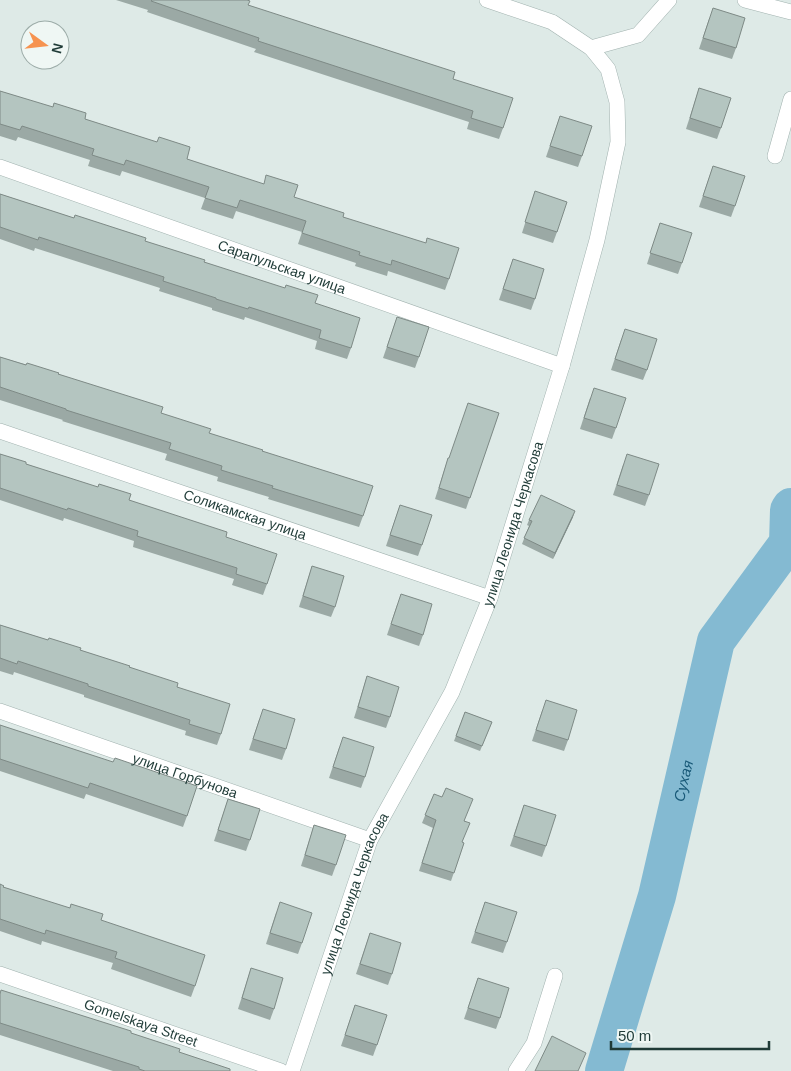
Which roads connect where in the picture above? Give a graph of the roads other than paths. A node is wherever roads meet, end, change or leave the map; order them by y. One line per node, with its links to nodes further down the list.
1 (487, 0): 5 (street, улица Леонида Черкасова)
2 (669, 0): 5 (street)
3 (745, 0): 4 (street)
4 (791, 12)
5 (591, 48): 9 (street, улица Леонида Черкасова)
6 (791, 99): 7 (street)
7 (776, 156)
8 (0, 167): 9 (street, Сарапульская улица)
9 (562, 366): 11 (street, улица Леонида Черкасова)
10 (0, 431): 11 (street, Соликамская улица)
11 (490, 598): 13 (street, улица Леонида Черкасова)
12 (0, 711): 13 (street, улица Горбунова)
13 (370, 840): 17 (street, улица Леонида Черкасова)
14 (0, 974): 16 (street, Gomelskaya Street)
15 (555, 976): 18 (street)
16 (281, 1071)
17 (292, 1071)
18 (516, 1071)

